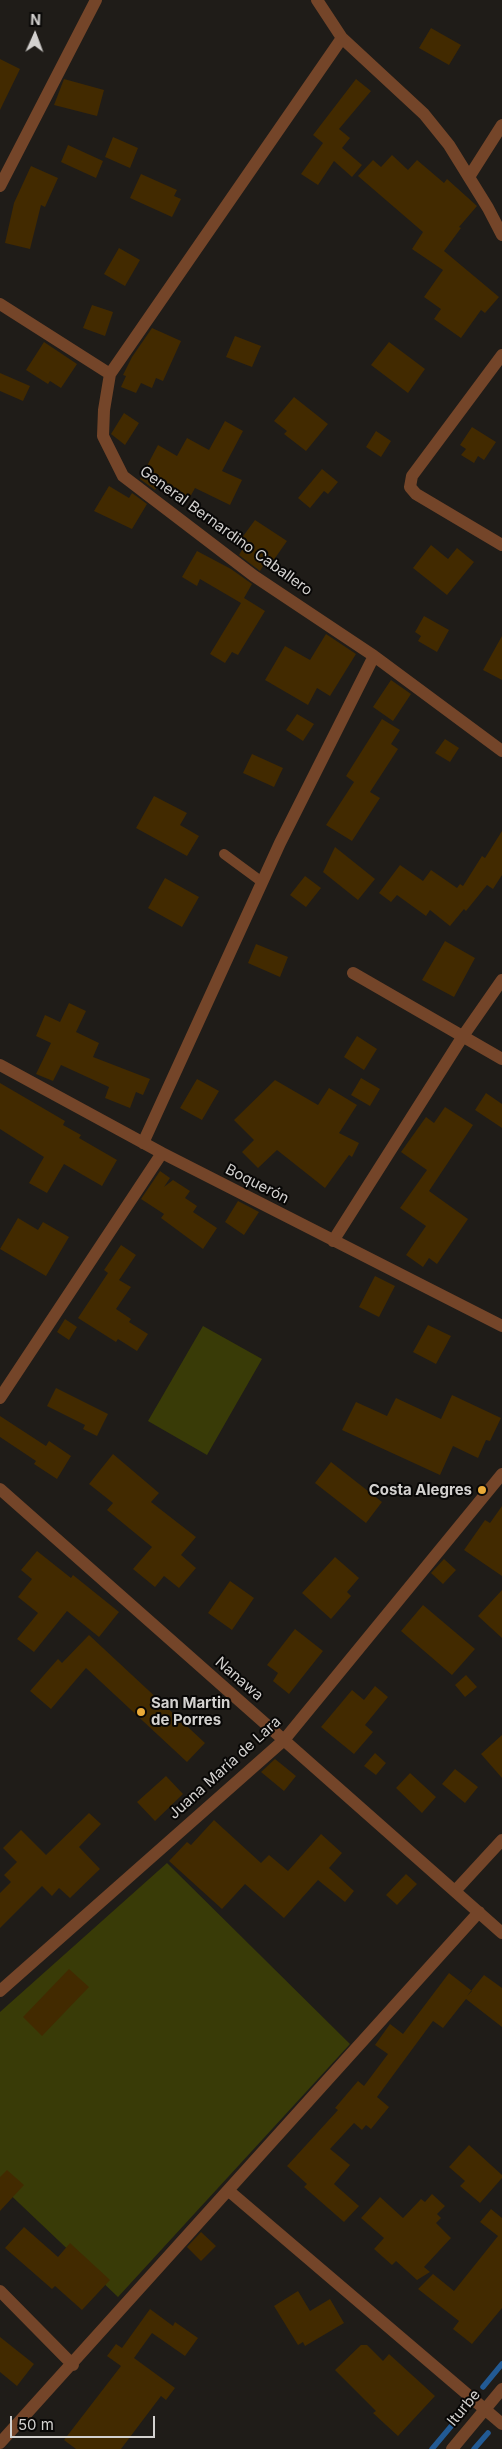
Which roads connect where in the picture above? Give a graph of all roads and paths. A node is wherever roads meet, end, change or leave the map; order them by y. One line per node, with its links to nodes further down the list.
1 (96, 0): 6 (street)
2 (317, 0): 3 (street)
3 (342, 38): 5 (street); 10 (street)
4 (501, 131): 5 (street)
5 (469, 177): 7 (street)
6 (0, 186)
7 (502, 235)
8 (0, 304): 10 (street)
9 (502, 355): 11 (street)
10 (110, 374): 12 (street, General Bernardino Caballero)
11 (502, 545)
12 (374, 656): 13 (street, General Bernardino Caballero); 15 (street)
13 (502, 751)
14 (224, 854): 15 (lane)
15 (262, 882): 21 (street)
16 (353, 974): 18 (street)
17 (502, 980): 18 (street)
18 (463, 1036): 19 (street); 23 (street)
19 (502, 1059)
20 (0, 1065): 21 (street, Boquerón)
21 (143, 1144): 22 (street, Boquerón)
22 (162, 1154): 23 (street, Boquerón); 25 (street)
23 (333, 1240): 24 (street, Boquerón)
24 (502, 1326)
25 (0, 1398)
26 (502, 1474): 28 (street, Juana María de Lara)
27 (0, 1489): 28 (street, Nanawa)
28 (284, 1740): 30 (street, Nanawa); 33 (street, Juana María de Lara)
29 (502, 1840): 30 (street)
30 (454, 1891): 31 (street, Nanawa)
31 (479, 1912): 32 (street, Nanawa); 34 (street)
32 (502, 1933)
33 (0, 1991)
34 (229, 2191): 36 (street); 38 (street)
35 (0, 2291): 36 (street)
36 (73, 2365): 40 (street)
37 (502, 2389): 38 (street, Iturbe)
38 (485, 2409): 39 (street); 41 (street, Iturbe)
39 (502, 2424)
40 (0, 2443)
41 (452, 2449)

